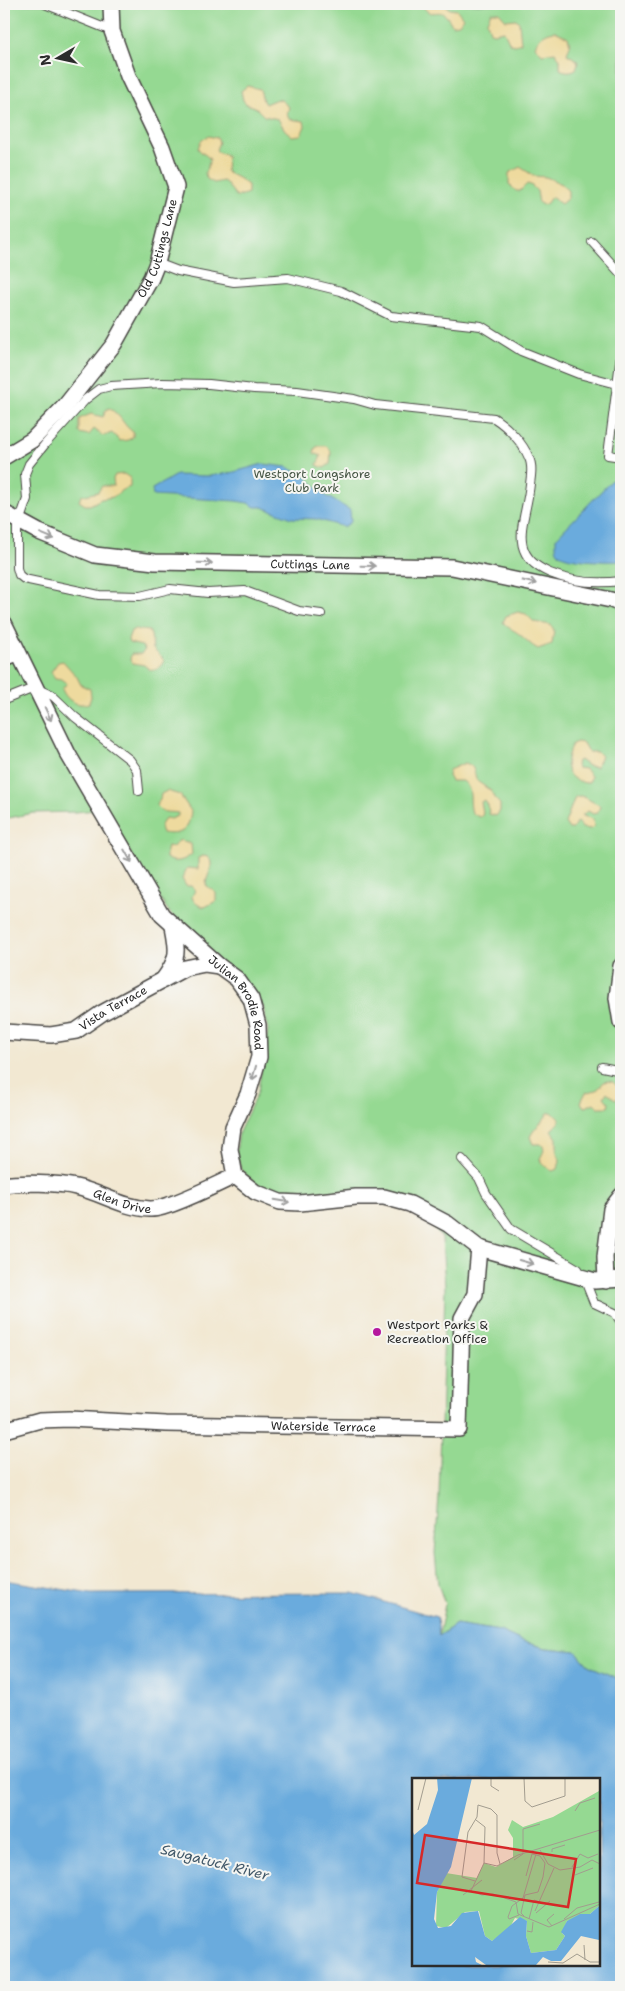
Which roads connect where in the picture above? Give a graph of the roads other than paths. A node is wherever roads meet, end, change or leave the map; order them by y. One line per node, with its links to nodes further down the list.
1 (45, 4): 3 (lane)
2 (110, 4): 3 (street, Old Cuttings Lane)
3 (112, 31): 5 (street, Old Cuttings Lane)
4 (592, 242): 6 (lane)
5 (157, 263): 8 (lane); 9 (street, Old Cuttings Lane)
6 (621, 274)
7 (621, 354): 8 (lane)
8 (619, 385): 10 (lane)
9 (5, 455)
10 (621, 457)
11 (4, 513): 12 (street, Cuttings Lane)
12 (20, 522): 13 (lane); 14 (street, Cuttings Lane, one-way to 14); 15 (lane)
13 (621, 581)
14 (621, 604)
15 (321, 614)
16 (4, 623): 17 (street, Julian Brodie Road)
17 (11, 656): 18 (street, Julian Brodie Road)
18 (37, 691): 19 (lane); 20 (lane); 21 (street, Julian Brodie Road, one-way to 21)
19 (4, 700)
20 (139, 791)
21 (173, 926): 22 (street, Julian Brodie Road); 24 (street, Vista Terrace)
22 (219, 966): 24 (street, Vista Terrace); 30 (street, Julian Brodie Road, one-way to 30)
23 (621, 966): 25 (street)
24 (162, 981): 26 (street, Vista Terrace)
25 (621, 1022)
26 (4, 1032)
27 (602, 1067): 28 (lane)
28 (621, 1073)
29 (462, 1159): 34 (lane)
30 (235, 1176): 31 (street, Glen Drive); 33 (street, one-way to 33)
31 (4, 1185)
32 (621, 1196): 36 (street)
33 (479, 1248): 34 (street, one-way to 34); 38 (street, Waterside Terrace)
34 (584, 1278): 36 (street); 37 (lane)
35 (621, 1279): 36 (street)
36 (606, 1282)
37 (621, 1322)
38 (4, 1430)

